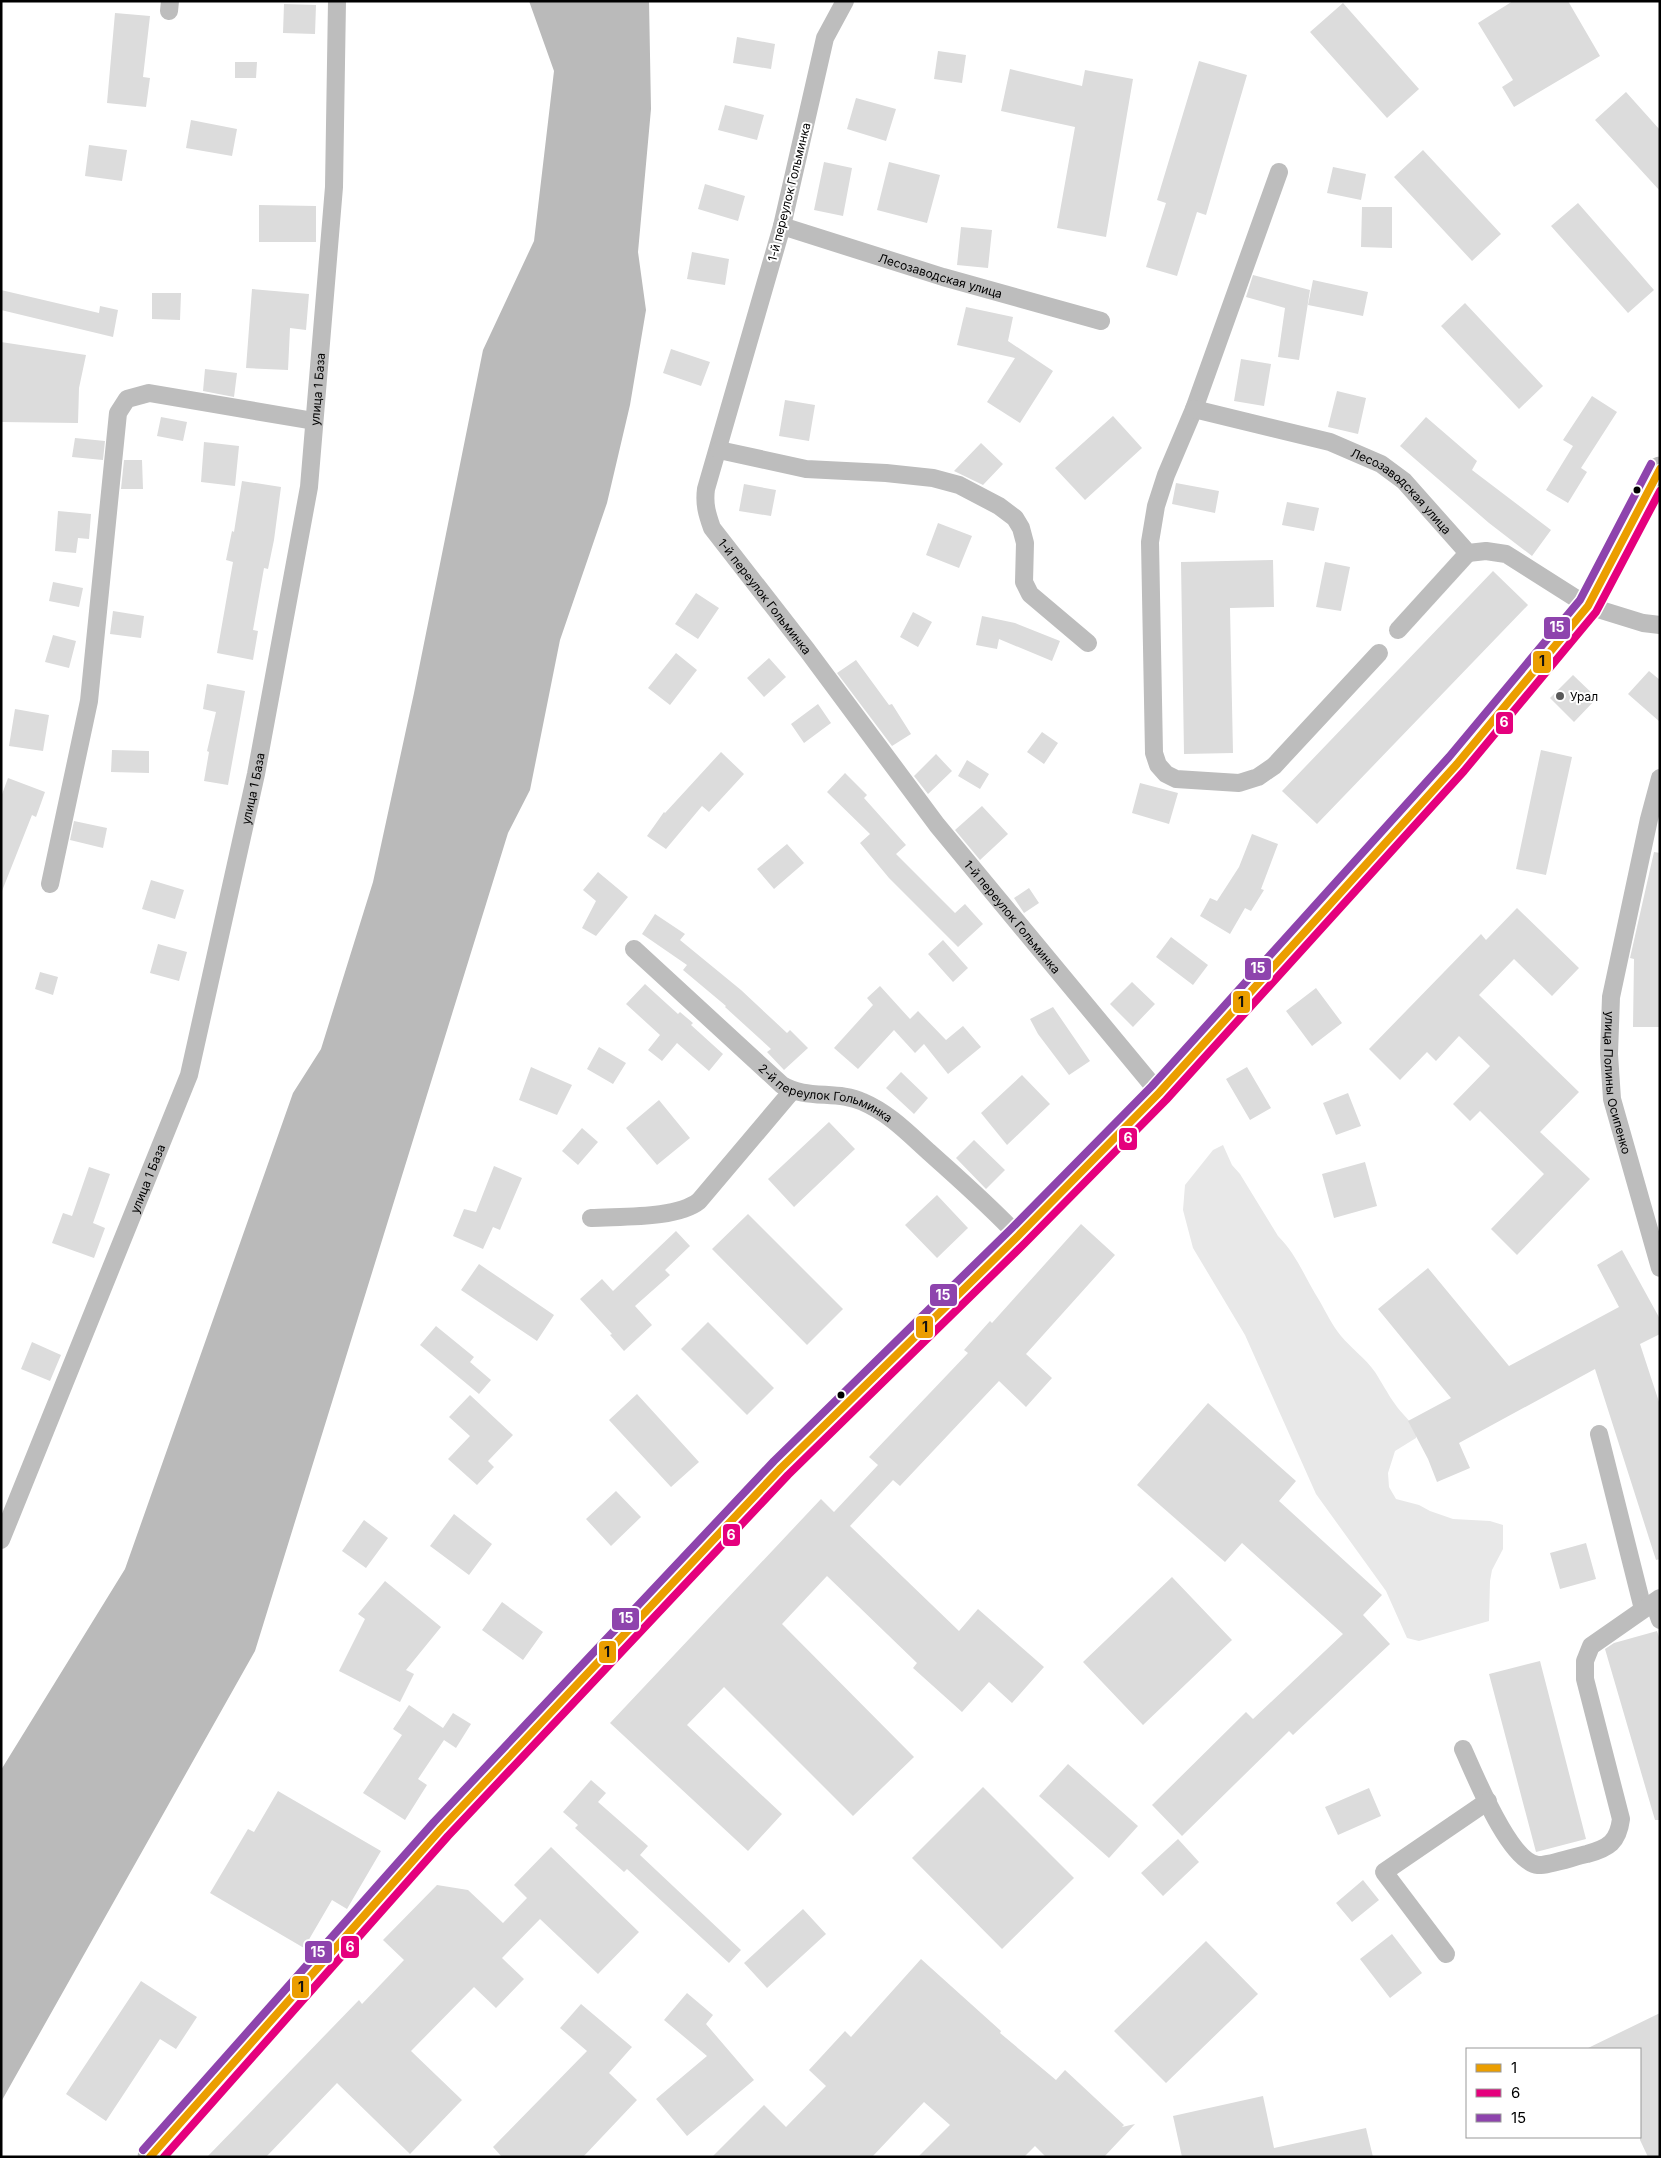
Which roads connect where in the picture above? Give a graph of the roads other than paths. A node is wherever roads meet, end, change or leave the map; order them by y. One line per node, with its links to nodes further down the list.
1 (338, 1): 7 (street, улица 1 База)
2 (845, 1): 4 (street, 1-й переулок Гольминка)
3 (1279, 172): 6 (street)
4 (782, 226): 5 (street, Лесозаводская улица); 8 (street, 1-й переулок Гольминка)
5 (1101, 321)
6 (1194, 408): 10 (street, Лесозаводская улица); 15 (street)
7 (314, 422): 17 (street); 25 (street, улица 1 База)
8 (719, 450): 14 (street); 20 (street, 1-й переулок Гольминка)
9 (1660, 470): 11 (main road)
10 (1468, 553): 11 (street); 13 (street)
11 (1588, 606): 12 (street); 20 (main road)
12 (1660, 625)
13 (1398, 630)
14 (1088, 643)
15 (1379, 653)
16 (1660, 778): 23 (street, улица Полины Осипенко)
17 (50, 884)
18 (634, 949): 19 (street, 2-й переулок Гольминка)
19 (792, 1091): 21 (street); 22 (street, 2-й переулок Гольминка)
20 (1159, 1093): 22 (main road)
21 (592, 1218)
22 (1018, 1236): 31 (main road)
23 (1660, 1268)
24 (1599, 1434): 26 (street)
25 (1, 1540)
26 (1652, 1603): 27 (street); 29 (street)
27 (1660, 1620)
28 (1464, 1749): 29 (street)
29 (1488, 1801): 30 (street)
30 (1446, 1954)
31 (150, 2157)

